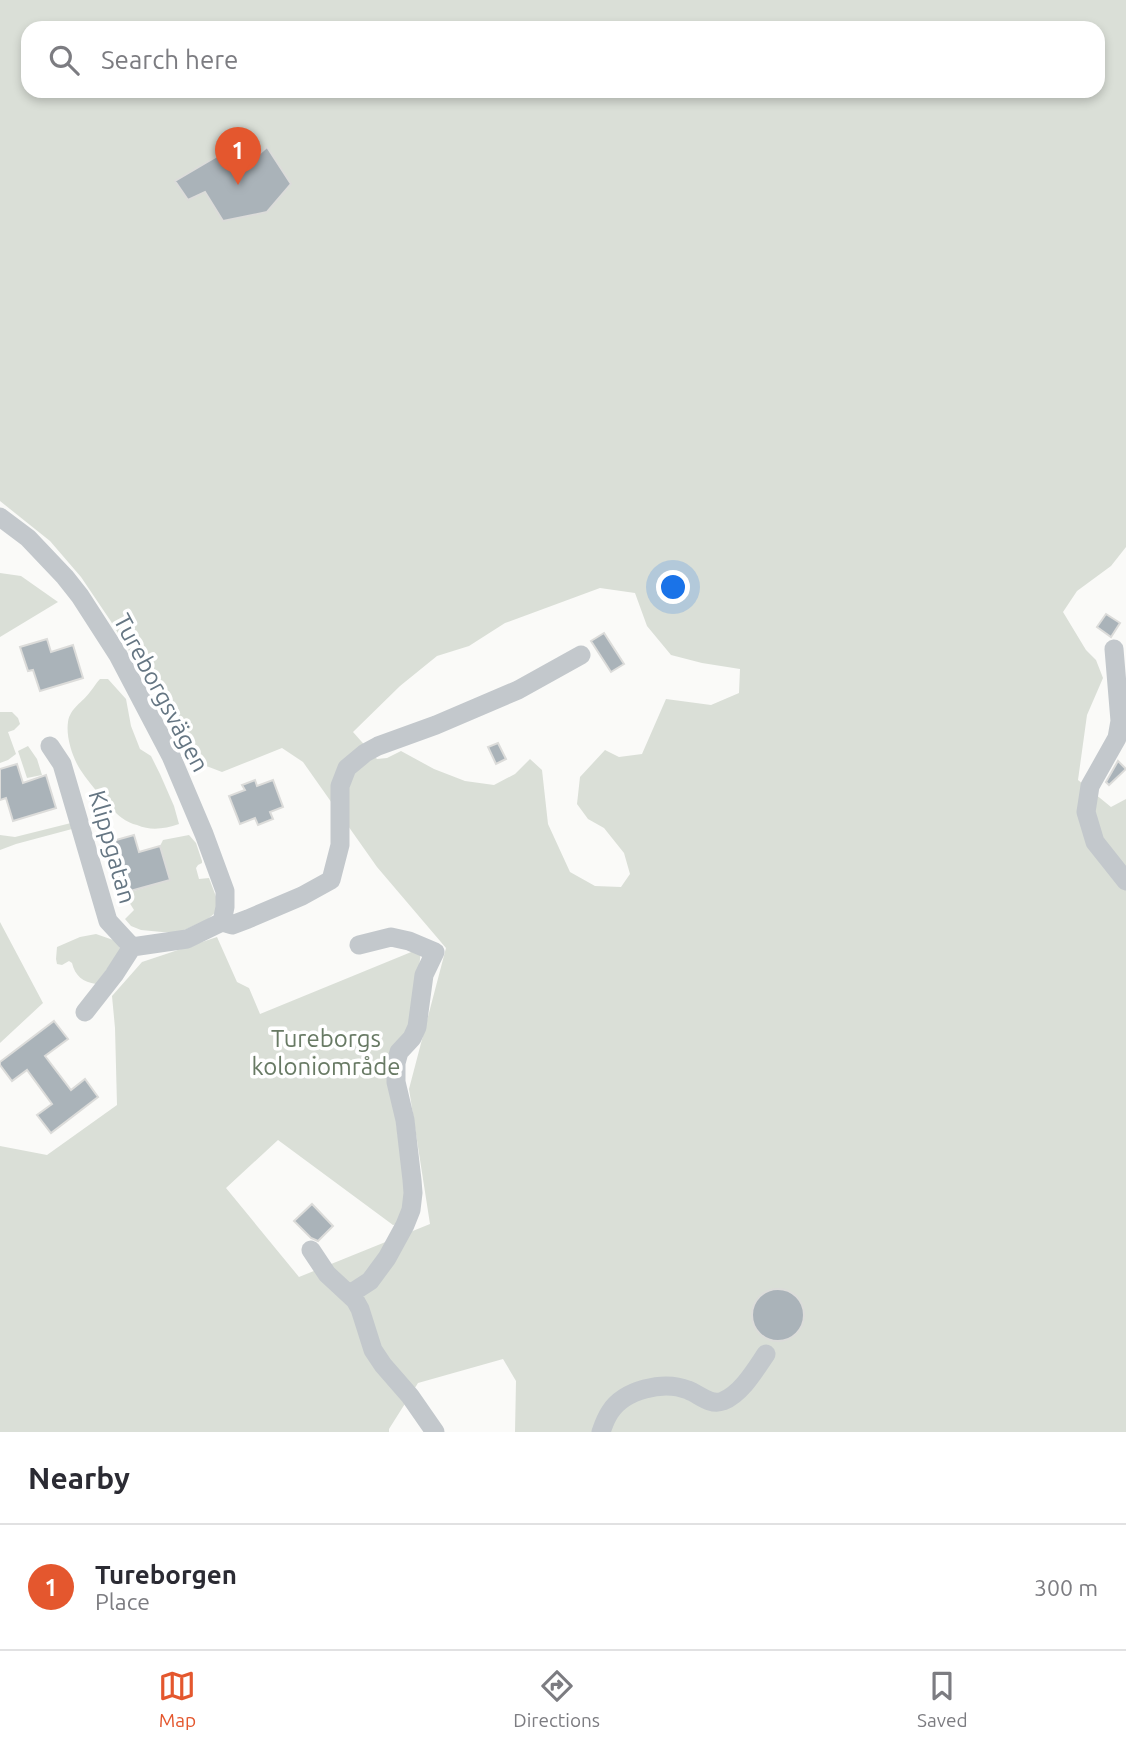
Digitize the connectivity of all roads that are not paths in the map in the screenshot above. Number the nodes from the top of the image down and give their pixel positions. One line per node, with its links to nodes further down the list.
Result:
1 (0, 517): 6 (street, Tureborgsvägen)
2 (1114, 649): 5 (street)
3 (581, 654): 6 (street)
4 (50, 746): 8 (street, Klippgatan)
5 (1126, 881)
6 (222, 922): 8 (street)
7 (359, 945): 11 (street)
8 (132, 947): 9 (street)
9 (85, 1012)
10 (311, 1250): 11 (street)
11 (350, 1294): 13 (street)
12 (766, 1354): 14 (street)
13 (435, 1432)
14 (601, 1432)

